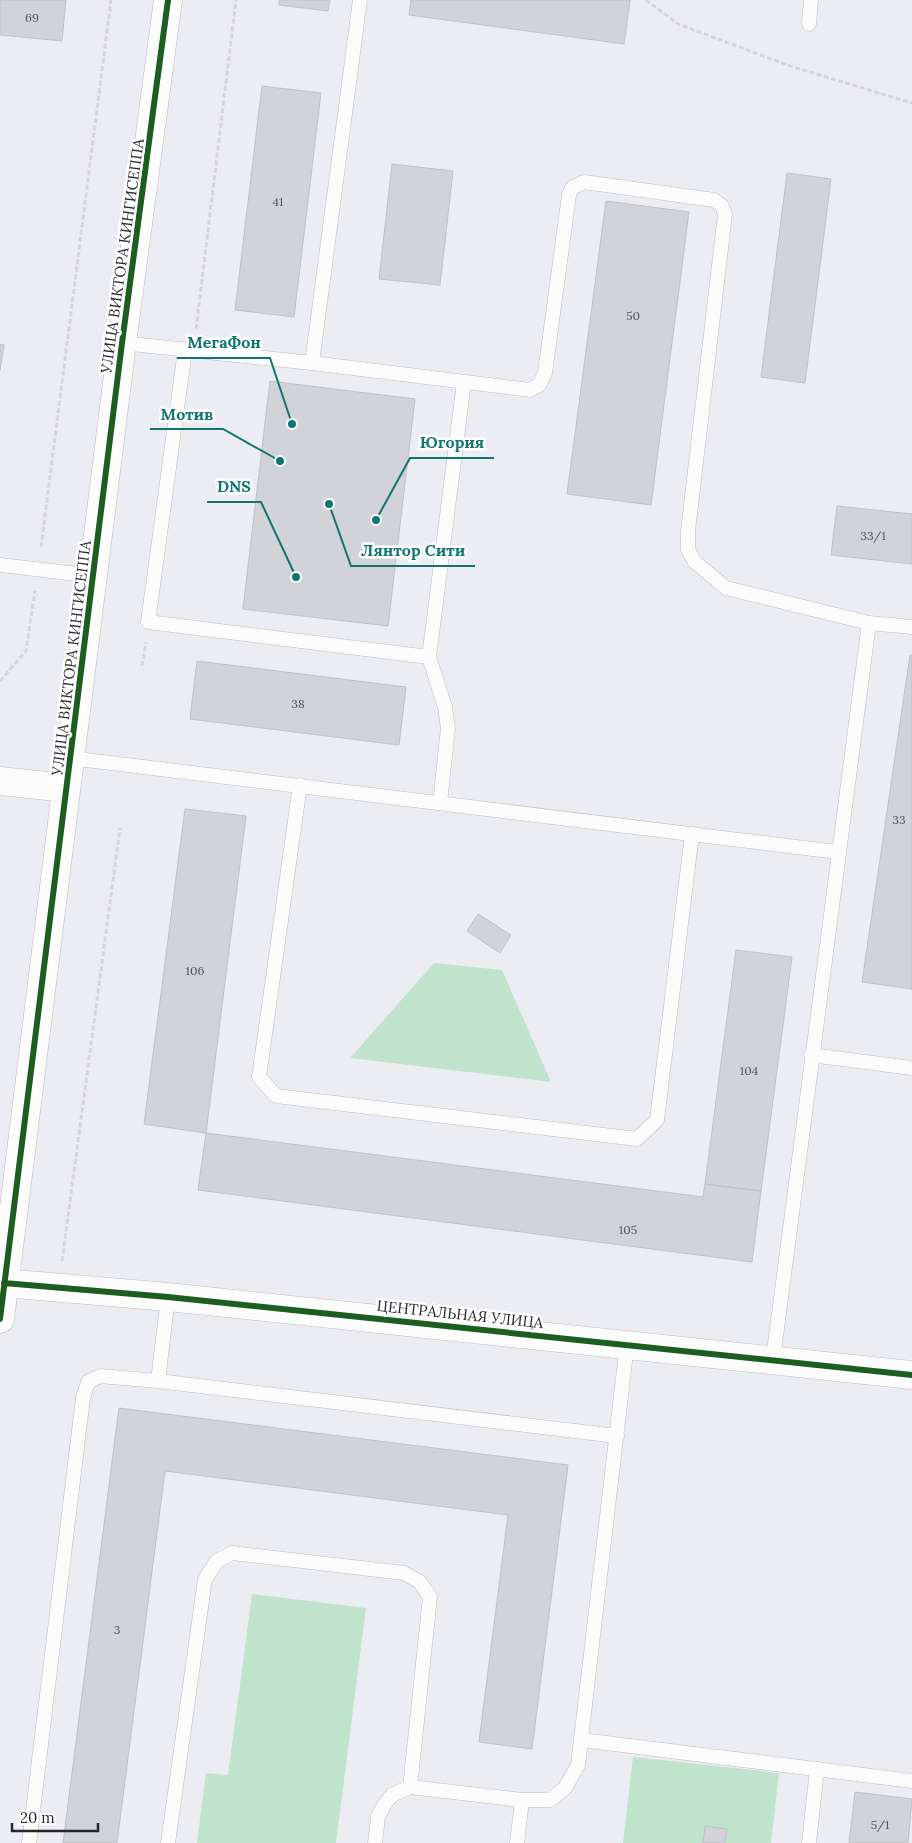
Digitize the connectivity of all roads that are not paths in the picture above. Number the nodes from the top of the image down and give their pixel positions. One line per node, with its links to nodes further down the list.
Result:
1 (168, 0): 5 (street, УЛИЦА ВИКТОРА КИНГИСЕППА)
2 (360, 0): 7 (lane)
3 (811, 0): 4 (lane)
4 (809, 24)
5 (122, 343): 6 (lane); 10 (street, УЛИЦА ВИКТОРА КИНГИСЕППА)
6 (185, 350): 7 (lane); 13 (lane)
7 (312, 363): 8 (lane)
8 (464, 382): 11 (lane); 13 (lane)
9 (0, 566): 10 (lane)
10 (94, 576): 14 (street, УЛИЦА ВИКТОРА КИНГИСЕППА)
11 (869, 623): 12 (lane); 20 (lane)
12 (912, 627)
13 (429, 657): 18 (lane)
14 (70, 758): 16 (lane); 17 (street, УЛИЦА ВИКТОРА КИНГИСЕППА)
15 (0, 781): 17 (street)
16 (300, 785): 18 (lane); 19 (lane)
17 (66, 788): 23 (street, УЛИЦА ВИКТОРА КИНГИСЕППА)
18 (440, 802): 19 (lane)
19 (692, 834): 20 (lane)
20 (837, 852): 21 (lane)
21 (811, 1055): 22 (lane); 27 (lane)
22 (912, 1068)
23 (4, 1283): 24 (street, ЦЕНТРАЛЬНАЯ УЛИЦА); 25 (street, УЛИЦА ВИКТОРА КИНГИСЕППА)
24 (168, 1297): 26 (street, ЦЕНТРАЛЬНАЯ УЛИЦА); 29 (lane)
25 (0, 1319)
26 (626, 1344): 27 (street, ЦЕНТРАЛЬНАЯ УЛИЦА); 30 (lane)
27 (772, 1359): 28 (street, ЦЕНТРАЛЬНАЯ УЛИЦА)
28 (912, 1375)
29 (158, 1381): 30 (lane); 36 (lane)
30 (617, 1436): 31 (lane)
31 (582, 1740): 32 (lane); 35 (lane)
32 (817, 1769): 33 (lane); 40 (lane)
33 (912, 1781)
34 (410, 1787): 35 (lane); 37 (lane); 38 (lane)
35 (522, 1800): 39 (lane)
36 (29, 1843)
37 (168, 1843)
38 (375, 1843)
39 (517, 1843)
40 (809, 1843)

